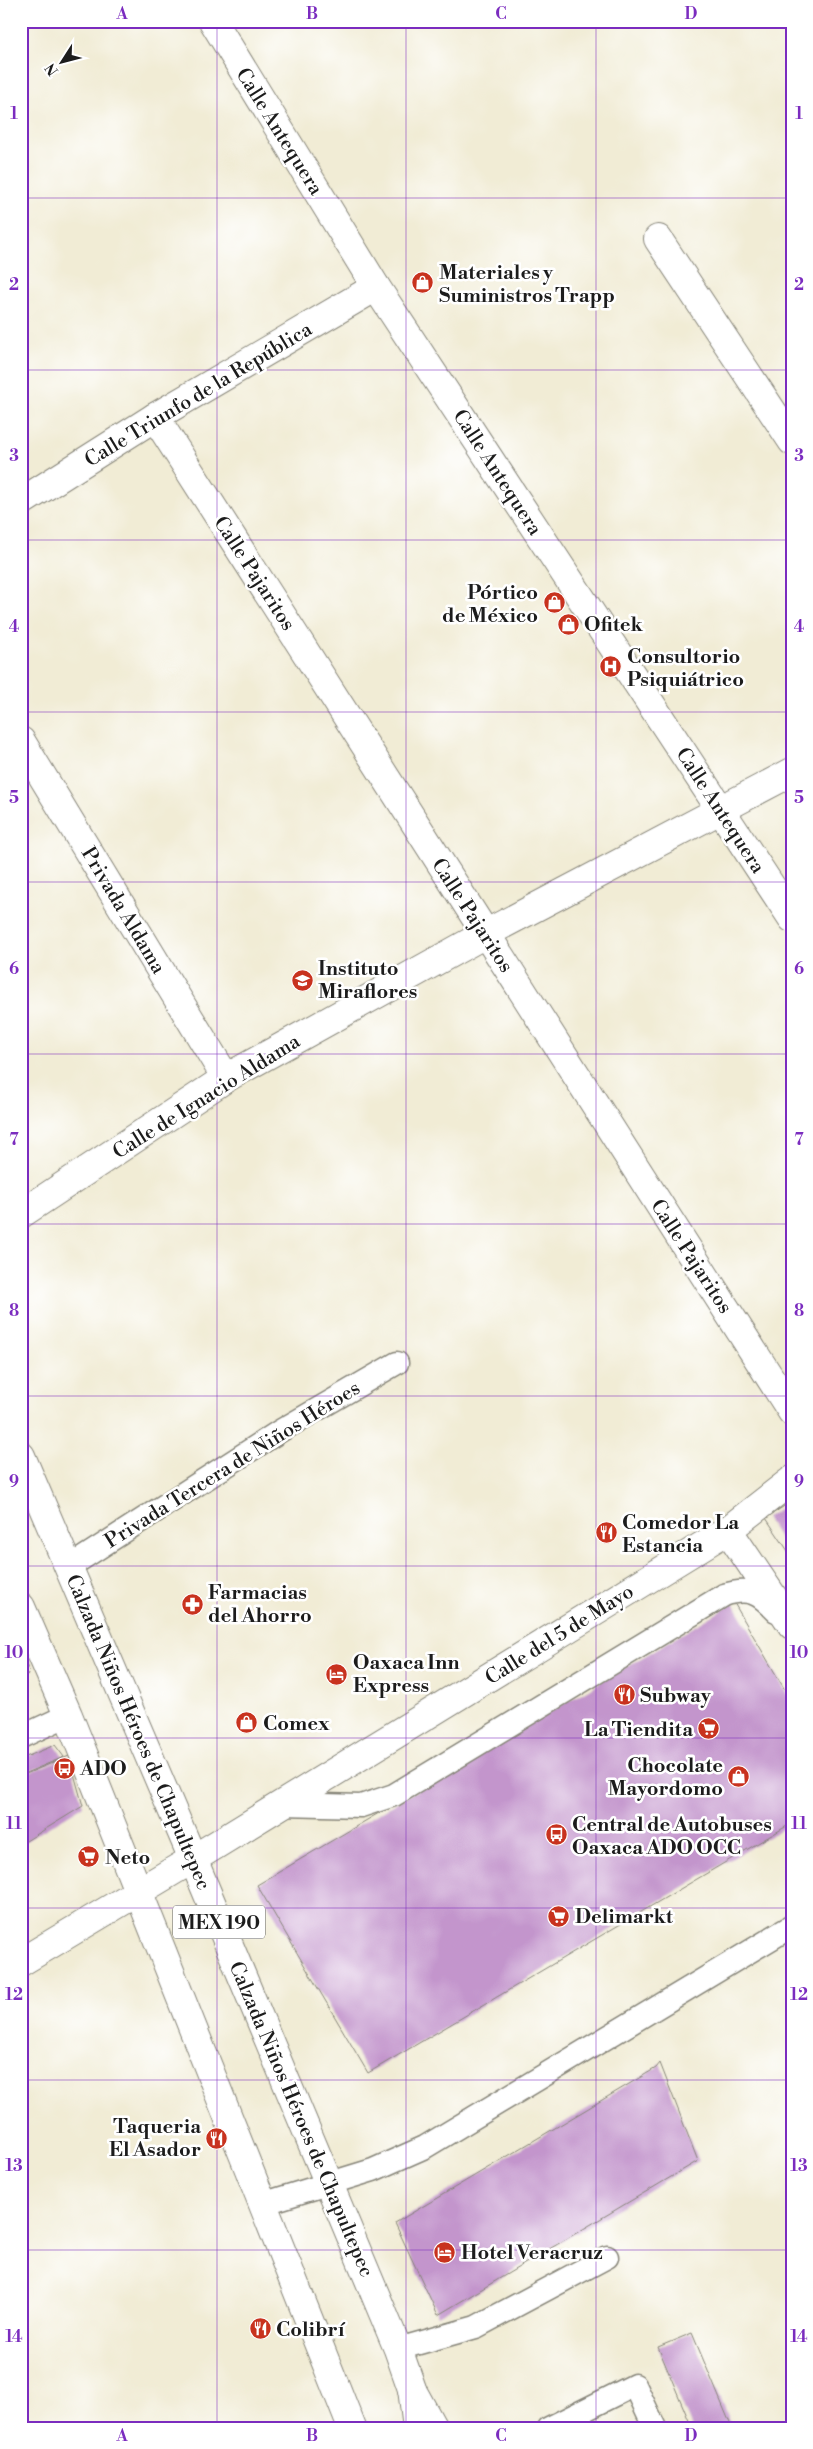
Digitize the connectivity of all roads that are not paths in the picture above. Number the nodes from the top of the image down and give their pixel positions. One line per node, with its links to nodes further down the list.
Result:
1 (213, 21): 3 (street, Calle Antequera)
2 (658, 240): 5 (street)
3 (376, 286): 4 (street, Calle Triunfo de la República); 9 (street, Calle Antequera)
4 (155, 417): 6 (street, Calle Triunfo de la República); 11 (street, Calle Pajaritos)
5 (792, 441)
6 (21, 502)
7 (21, 741): 12 (street, Privada Aldama)
8 (792, 772): 9 (street, Calle de Ignacio Aldama)
9 (721, 810): 10 (street, Calle Antequera); 11 (street, Calle de Ignacio Aldama)
10 (792, 918)
11 (485, 934): 12 (street, Calle de Ignacio Aldama); 15 (street, Calle Pajaritos)
12 (226, 1078): 13 (street, Calle de Ignacio Aldama)
13 (21, 1214)
14 (397, 1363): 19 (lane, Privada Tercera de Niños Héroes)
15 (792, 1412)
16 (21, 1456): 19 (street, Calzada Niños Héroes de Chapultepec / MEX 190)
17 (792, 1480): 18 (street, Calle del 5 de Mayo)
18 (728, 1530): 21 (street); 24 (street, Calle del 5 de Mayo)
19 (69, 1567): 25 (street, Calzada Niños Héroes de Chapultepec / MEX 190)
20 (21, 1607): 22 (street, MEX 190)
21 (792, 1626): 24 (lane)
22 (68, 1715): 23 (lane); 26 (street, MEX 190)
23 (21, 1737)
24 (283, 1804): 25 (street, Calle del 5 de Mayo)
25 (193, 1859): 26 (street, Calle del 5 de Mayo); 29 (street, Calzada Niños Héroes de Chapultepec / MEX 190)
26 (137, 1892): 28 (street, Calle del 5 de Mayo); 30 (street, MEX 190)
27 (792, 1926): 29 (lane)
28 (21, 1962)
29 (329, 2184): 30 (lane); 32 (street, Calzada Niños Héroes de Chapultepec / MEX 190)
30 (262, 2204): 34 (street, MEX 190)
31 (607, 2257): 32 (lane)
32 (398, 2349): 33 (street, Calzada Niños Héroes de Chapultepec / MEX 190)
33 (412, 2389): 35 (street, Calzada Niños Héroes de Chapultepec / MEX 190); 36 (street)
34 (351, 2427)
35 (417, 2428)
36 (433, 2428)
37 (549, 2428): 38 (lane)
38 (655, 2428)

